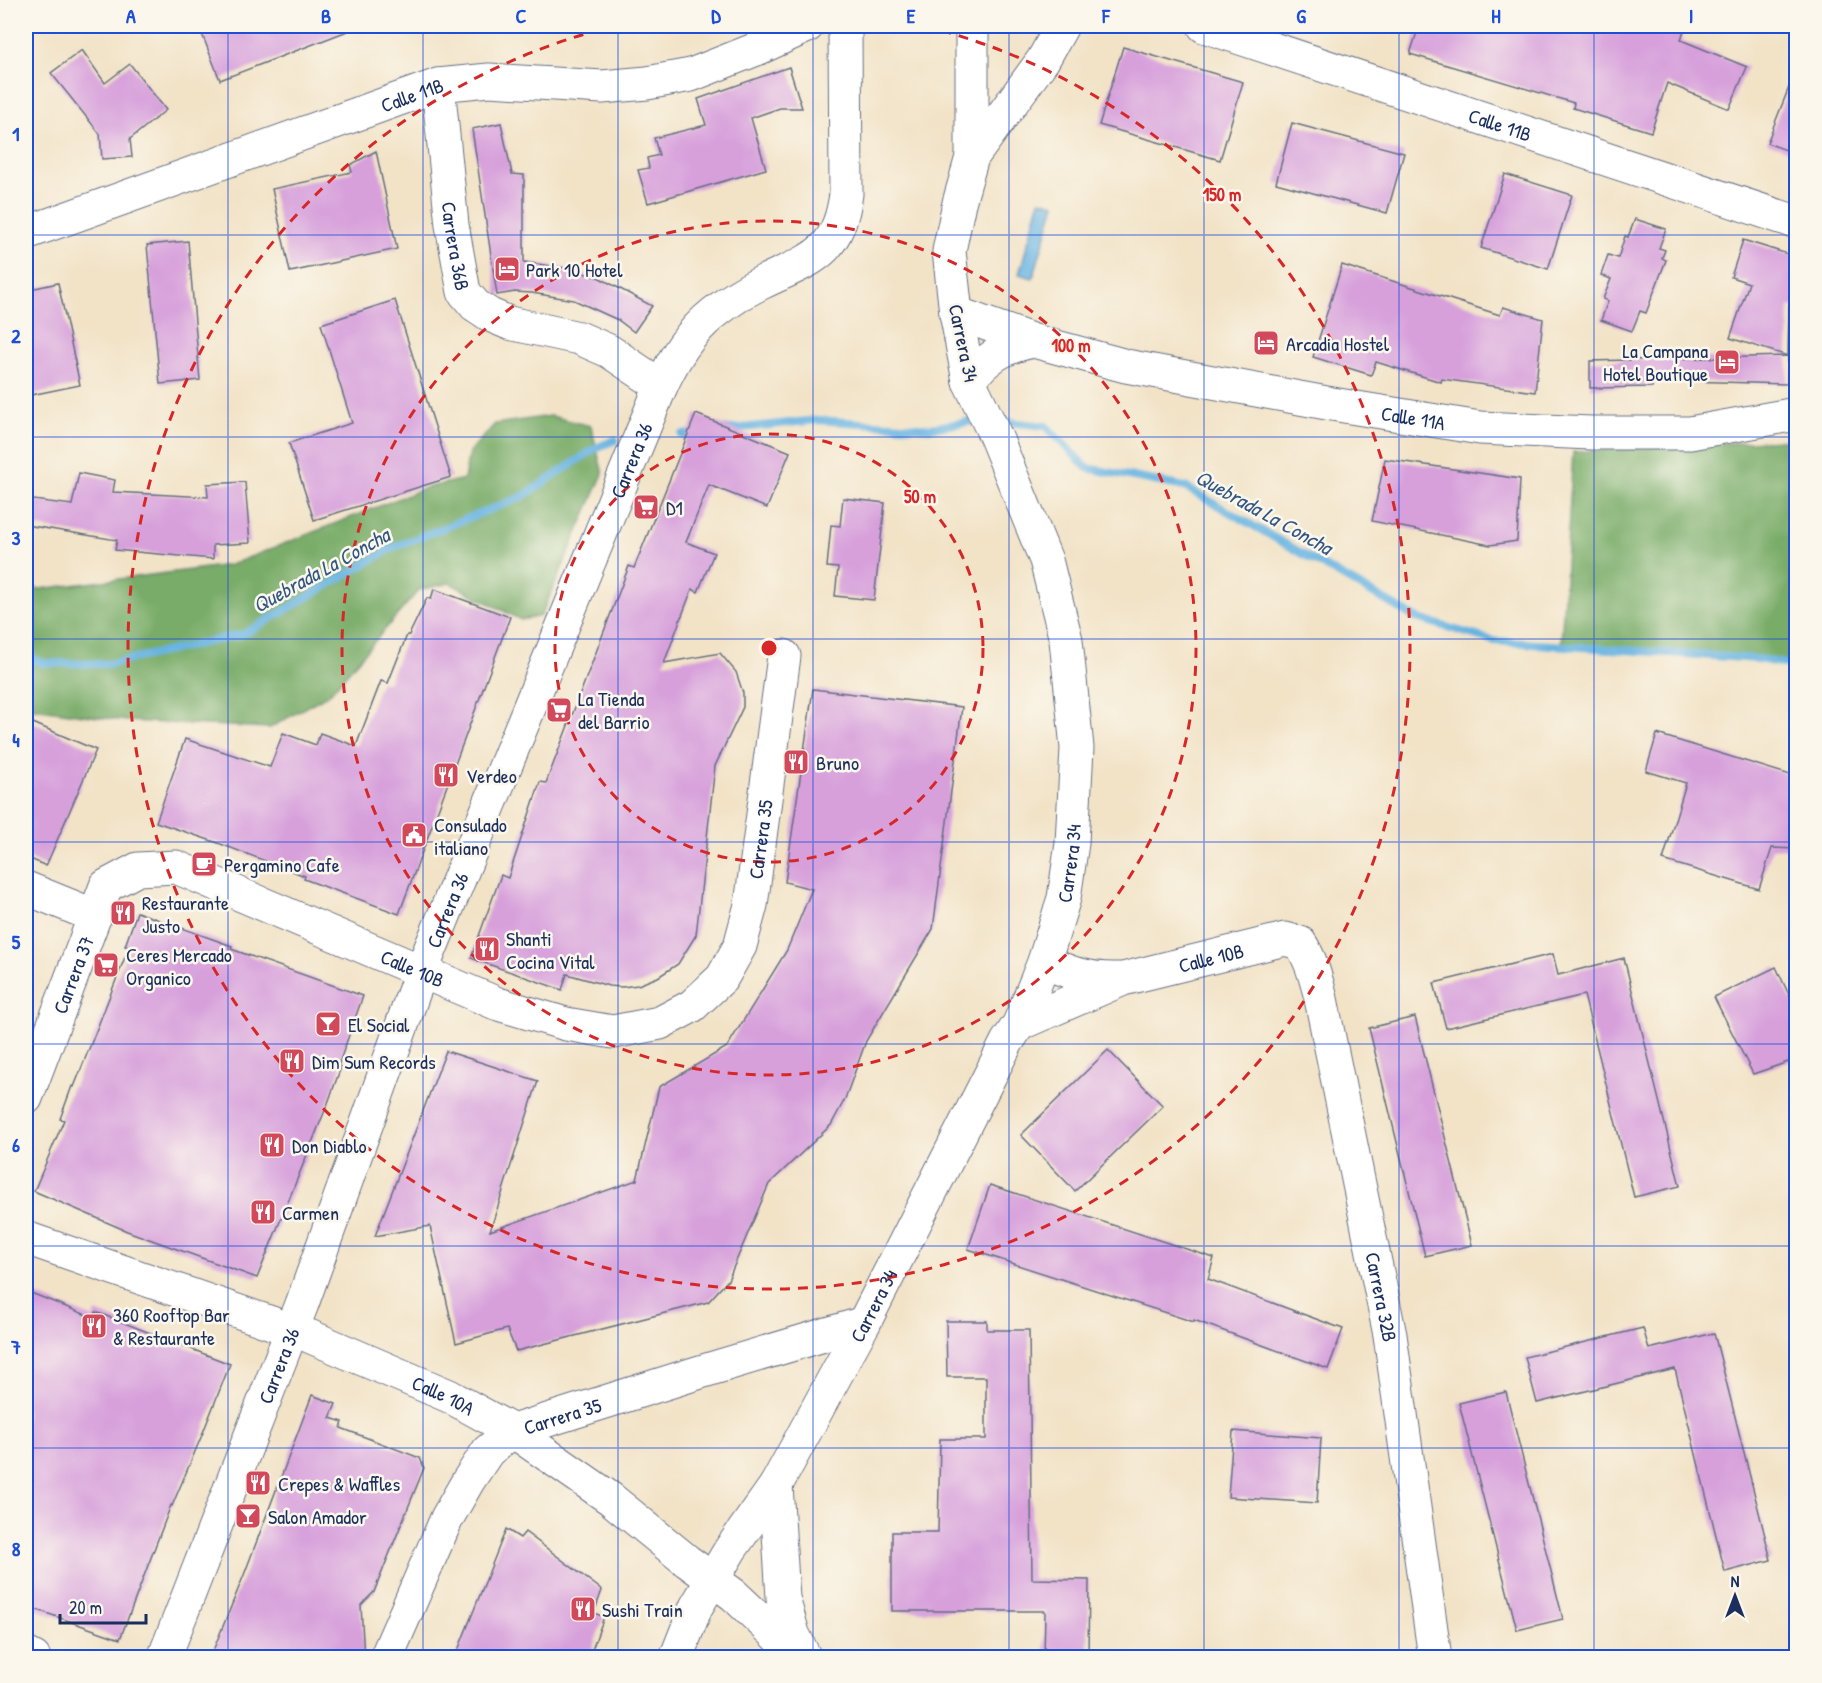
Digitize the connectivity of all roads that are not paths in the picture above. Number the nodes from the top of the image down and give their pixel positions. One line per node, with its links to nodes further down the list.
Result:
1 (807, 26): 6 (street, Calle 11B)
2 (845, 26): 12 (street, Carrera 36)
3 (972, 26): 7 (street)
4 (1062, 26): 7 (street, Carrera 34)
5 (1204, 26): 8 (street, Calle 11B)
6 (438, 85): 9 (street, Calle 11B); 12 (street, Carrera 36B)
7 (972, 157): 10 (street, Carrera 34)
8 (1797, 222)
9 (26, 233)
10 (956, 313): 11 (street, Calle 11A); 13 (street, Carrera 34)
11 (1034, 341): 13 (street); 14 (street, Calle 11A)
12 (661, 386): 21 (street, Carrera 36)
13 (974, 391): 20 (street, Carrera 34)
14 (1797, 414)
15 (784, 656): 23 (street, Carrera 35)
16 (138, 869): 18 (street, Carrera 37); 21 (street, Calle 10B)
17 (26, 888): 18 (street)
18 (95, 916): 25 (street, Carrera 37)
19 (1300, 943): 22 (street, Calle 10B); 38 (street, Carrera 32B)
20 (1044, 962): 22 (street, Calle 10B); 24 (street, Carrera 34)
21 (421, 972): 23 (street, Calle 10B); 28 (street, Carrera 36)
22 (1123, 979): 24 (street, Calle 10B)
23 (692, 1006)
24 (1019, 1023): 27 (street, Carrera 34)
25 (26, 1098)
26 (26, 1238): 28 (street, Calle 10A)
27 (864, 1323): 29 (street, Carrera 35); 30 (street, Carrera 34)
28 (290, 1330): 29 (street, Calle 10A); 34 (street, Carrera 36)
29 (513, 1431): 31 (street, Calle 10A); 35 (street, Carrera 35)
30 (776, 1485): 31 (street, Carrera 34); 37 (street)
31 (712, 1580): 36 (street, Carrera 34); 37 (street, Calle 10A)
32 (26, 1654): 33 (street)
33 (34, 1658)
34 (164, 1658)
35 (387, 1658)
36 (676, 1658)
37 (803, 1658)
38 (1435, 1658)

